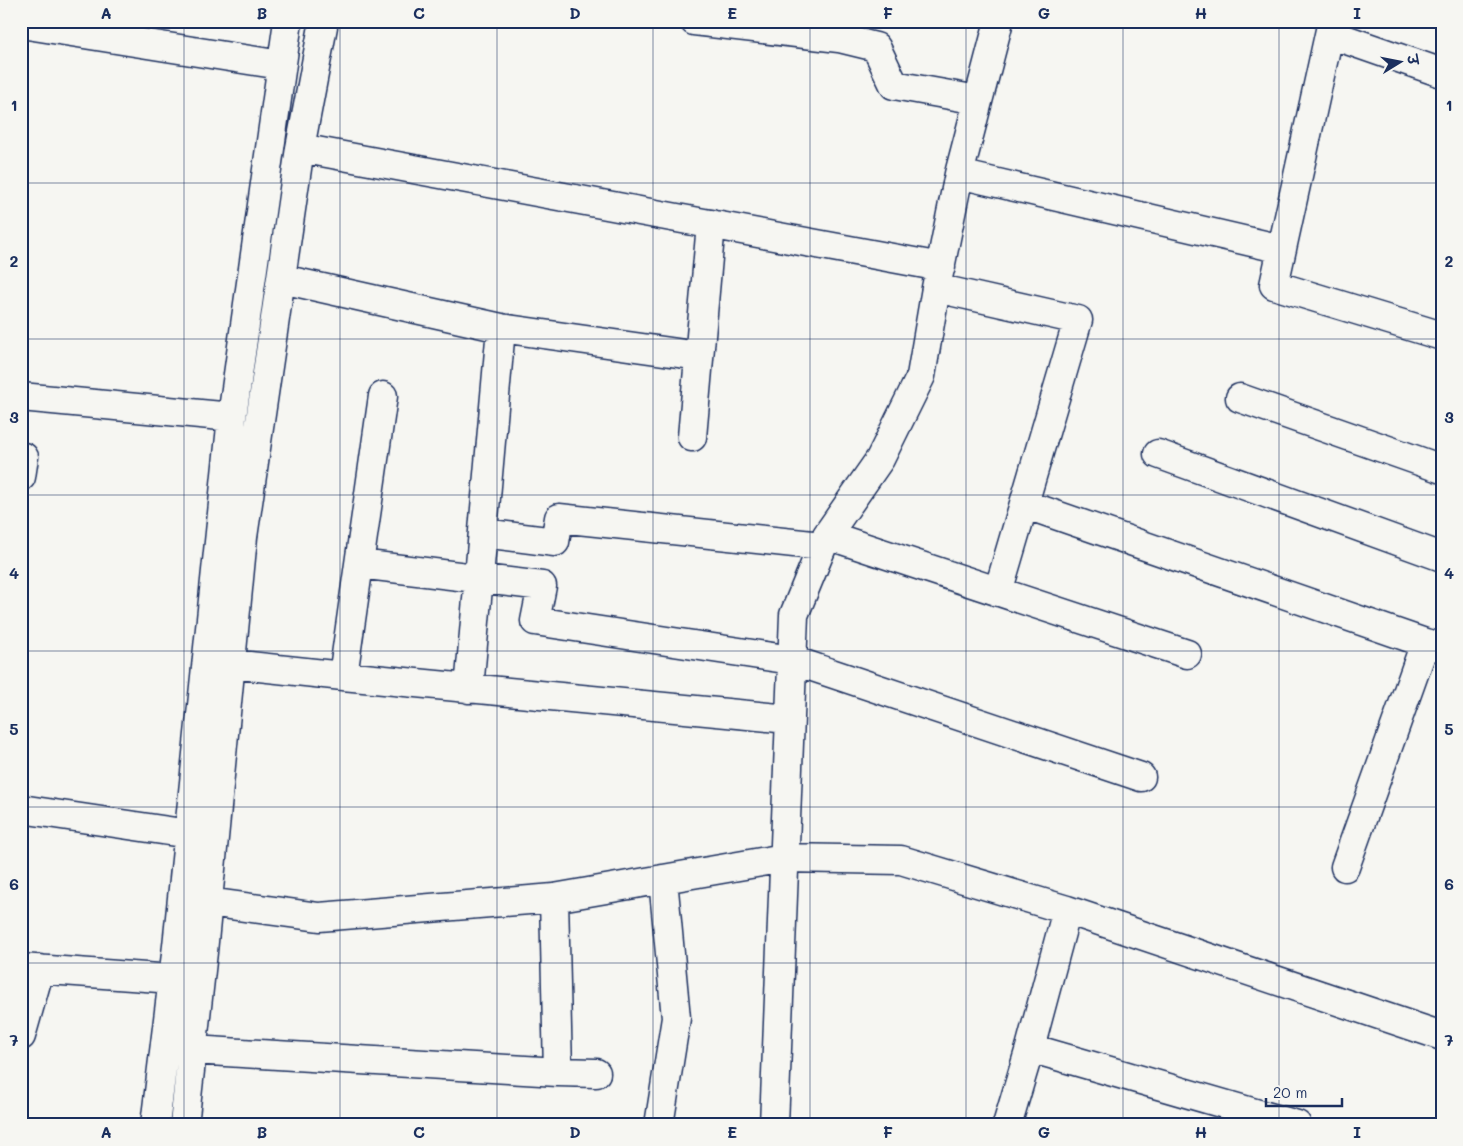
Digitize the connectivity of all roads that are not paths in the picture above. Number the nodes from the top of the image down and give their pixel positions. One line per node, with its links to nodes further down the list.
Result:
1 (288, 21): 7 (street)
2 (324, 21): 10 (street)
3 (694, 21): 9 (street)
4 (999, 21): 9 (street)
5 (21, 24): 7 (street)
6 (1331, 28): 8 (street); 13 (street)
7 (282, 65): 22 (street)
8 (1442, 73)
9 (978, 100): 11 (street)
10 (300, 148): 12 (street); 15 (street)
11 (959, 174): 13 (street); 14 (street)
12 (711, 224): 14 (street); 18 (street)
13 (1282, 249): 17 (street)
14 (938, 277): 26 (street); 28 (street)
15 (282, 279): 16 (street); 36 (street)
16 (501, 328): 18 (street); 27 (street)
17 (1442, 336)
18 (699, 356): 23 (street)
19 (383, 396): 30 (street)
20 (21, 397): 22 (street)
21 (1240, 398): 25 (street)
22 (232, 417): 42 (street)
23 (692, 437)
24 (1158, 454): 29 (street)
25 (1442, 469)
26 (1024, 504): 32 (street); 33 (street)
27 (483, 533): 28 (street); 31 (street)
28 (824, 540): 32 (street); 35 (street)
29 (1442, 557)
30 (359, 564): 31 (street); 37 (street)
31 (479, 579): 35 (street); 38 (street)
32 (998, 592): 34 (street)
33 (1433, 645): 44 (street)
34 (1187, 654)
35 (792, 660): 39 (street); 40 (street)
36 (231, 664): 37 (street); 47 (street)
37 (343, 676): 38 (street)
38 (469, 689): 39 (street)
39 (789, 719): 43 (street)
40 (1140, 777)
41 (21, 809): 42 (street)
42 (189, 834): 50 (street)
43 (784, 858): 45 (street); 48 (street); 60 (street)
44 (1345, 867)
45 (663, 879): 46 (street); 59 (street)
46 (554, 898): 47 (street); 55 (street)
47 (208, 902): 54 (street)
48 (1067, 910): 52 (street); 53 (street)
49 (30, 968): 50 (street); 51 (street)
50 (173, 979): 57 (street)
51 (21, 1036)
52 (1442, 1036)
53 (1030, 1048): 61 (street); 62 (street)
54 (193, 1050): 55 (street); 58 (street)
55 (558, 1072): 56 (street)
56 (596, 1073)
57 (155, 1125)
58 (184, 1125)
59 (659, 1125)
60 (774, 1125)
61 (1007, 1125)
62 (1297, 1125)

